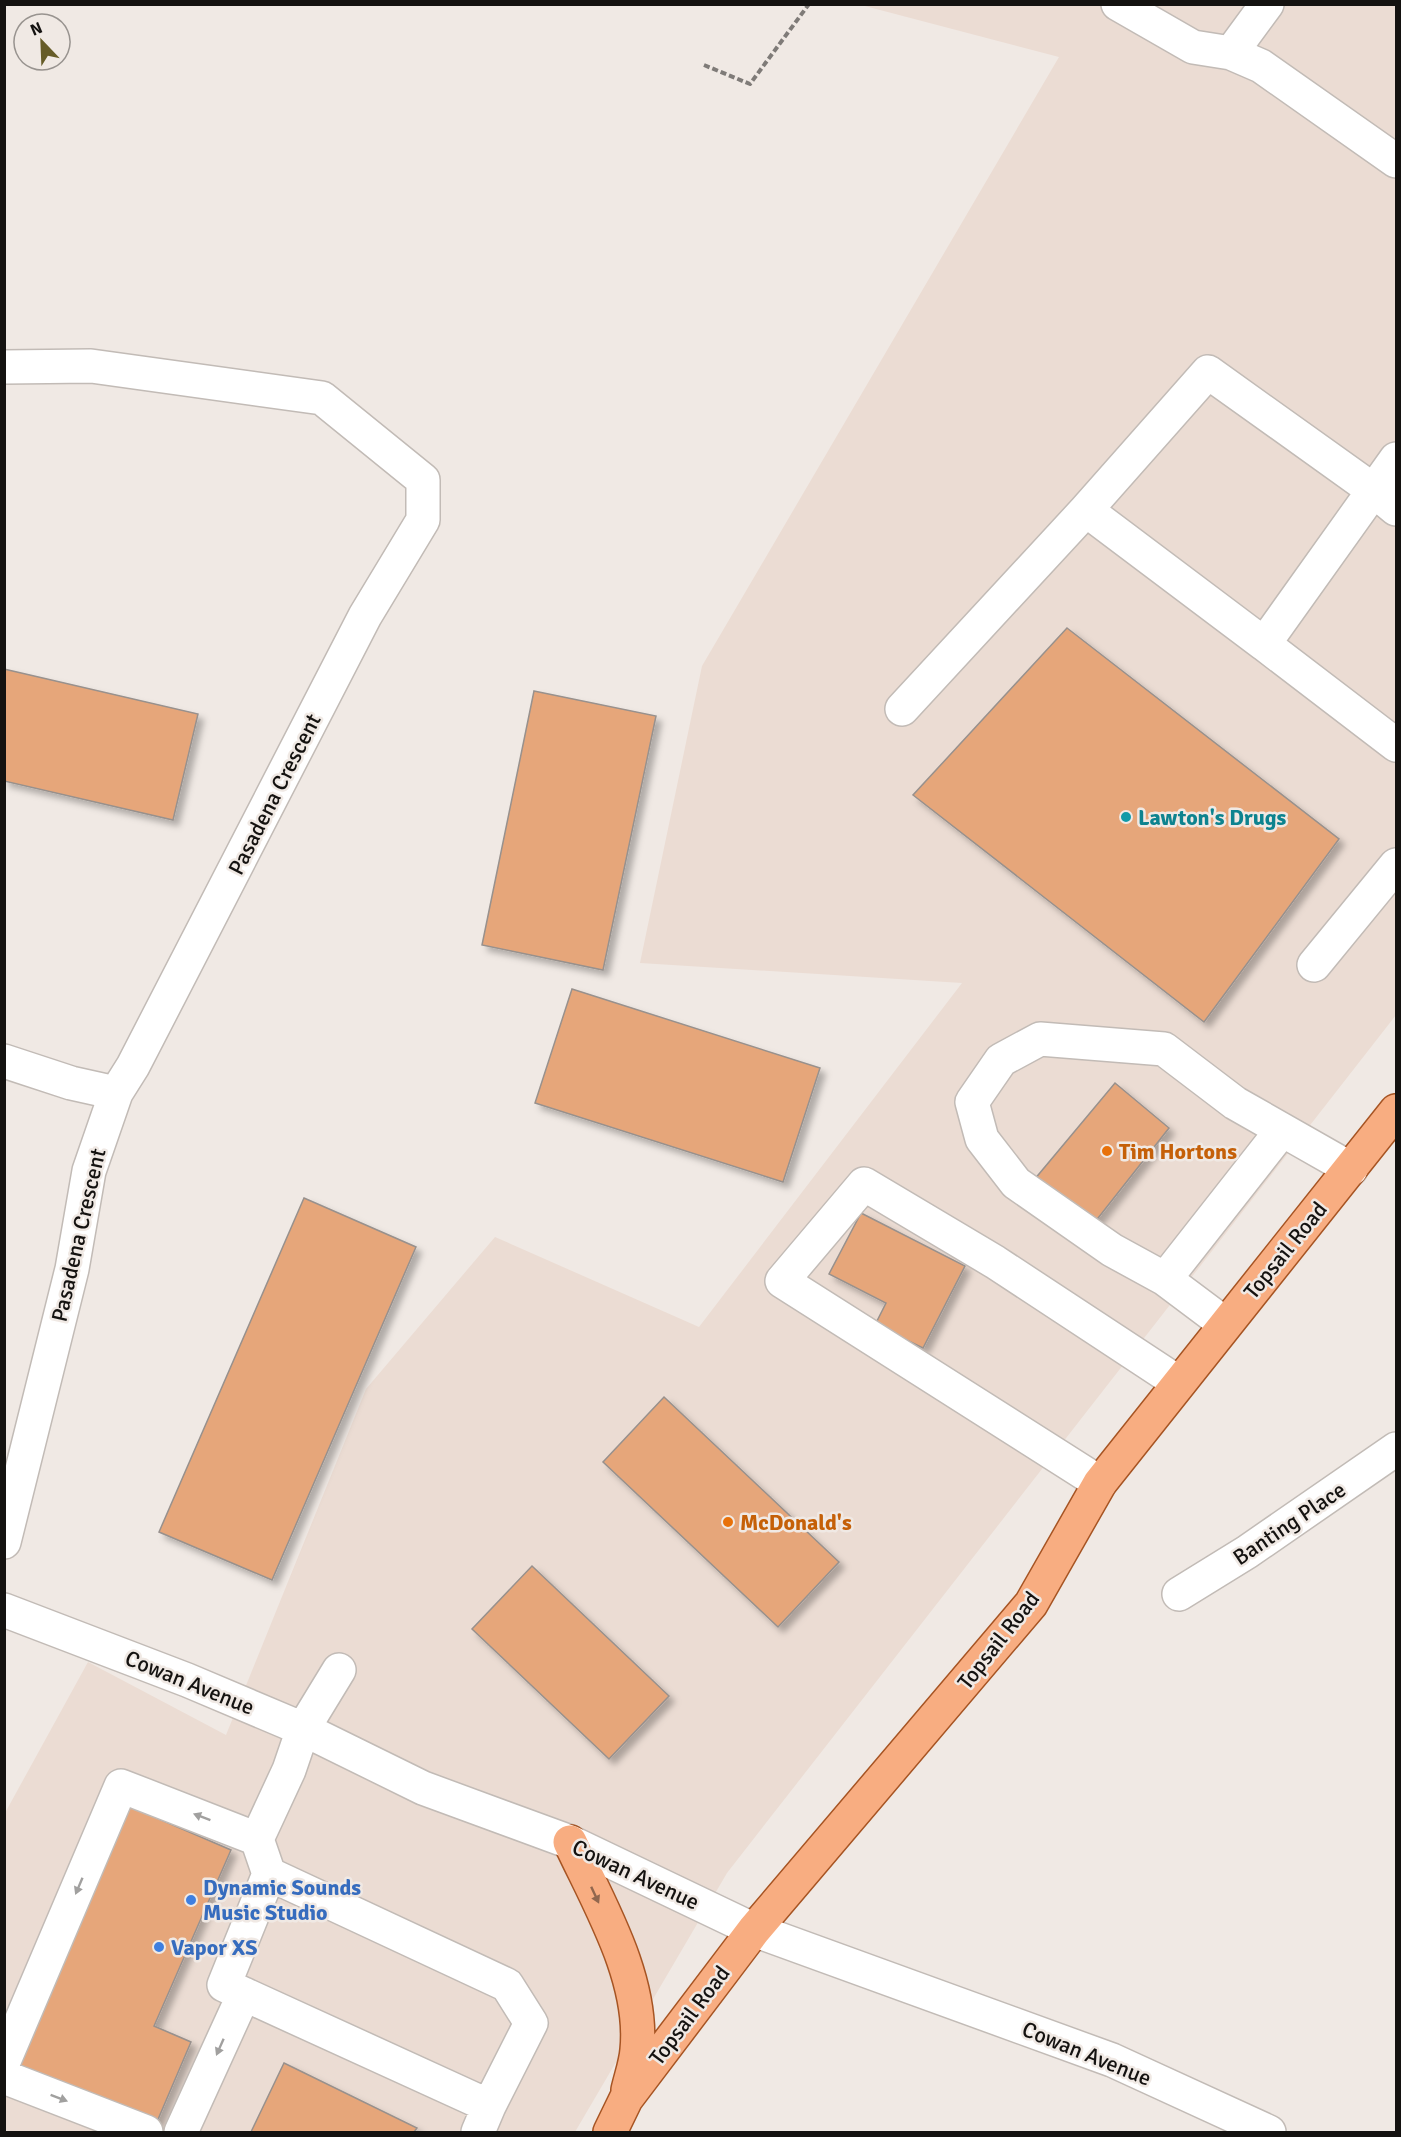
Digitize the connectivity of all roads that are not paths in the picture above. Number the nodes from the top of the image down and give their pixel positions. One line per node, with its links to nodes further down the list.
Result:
1 (1118, 4): 3 (street)
2 (1267, 4): 3 (street)
3 (1231, 53): 4 (street)
4 (1396, 161)
5 (4, 367): 15 (street, Pasadena Crescent)
6 (1396, 459): 7 (street)
7 (1385, 500): 8 (street); 9 (street)
8 (1086, 510): 9 (street); 10 (street)
9 (1264, 644): 11 (street)
10 (902, 709)
11 (1396, 745)
12 (1396, 865): 13 (street)
13 (1314, 965)
14 (4, 1061): 15 (street)
15 (116, 1093): 24 (street, Pasadena Crescent)
16 (1396, 1111): 18 (main road, Topsail Road)
17 (1282, 1130): 18 (street); 19 (street); 19 (street)
18 (1351, 1169): 20 (main road, Topsail Road)
19 (1165, 1279): 20 (street)
20 (1225, 1324): 21 (main road, Topsail Road)
21 (1179, 1383): 23 (main road, Topsail Road); 23 (street)
22 (1396, 1449): 25 (street, Banting Place)
23 (1100, 1483): 32 (main road, Topsail Road)
24 (4, 1542)
25 (1179, 1594)
26 (4, 1610): 28 (street, Cowan Avenue)
27 (339, 1670): 28 (street)
28 (303, 1728): 29 (street); 30 (street, Cowan Avenue)
29 (257, 1839): 31 (street); 34 (street, one-way to 34)
30 (570, 1842): 32 (street, Cowan Avenue); 36 (main road, one-way to 36)
31 (269, 1874): 33 (street); 37 (street)
32 (754, 1930): 36 (main road, Topsail Road); 41 (street, Cowan Avenue)
33 (244, 1994): 37 (street); 39 (street, one-way to 39)
34 (4, 2061)
35 (4, 2077): 38 (street, one-way to 38)
36 (626, 2100): 40 (main road, Topsail Road)
37 (484, 2119)
38 (146, 2133)
39 (181, 2133)
40 (610, 2133)
41 (1269, 2133)

